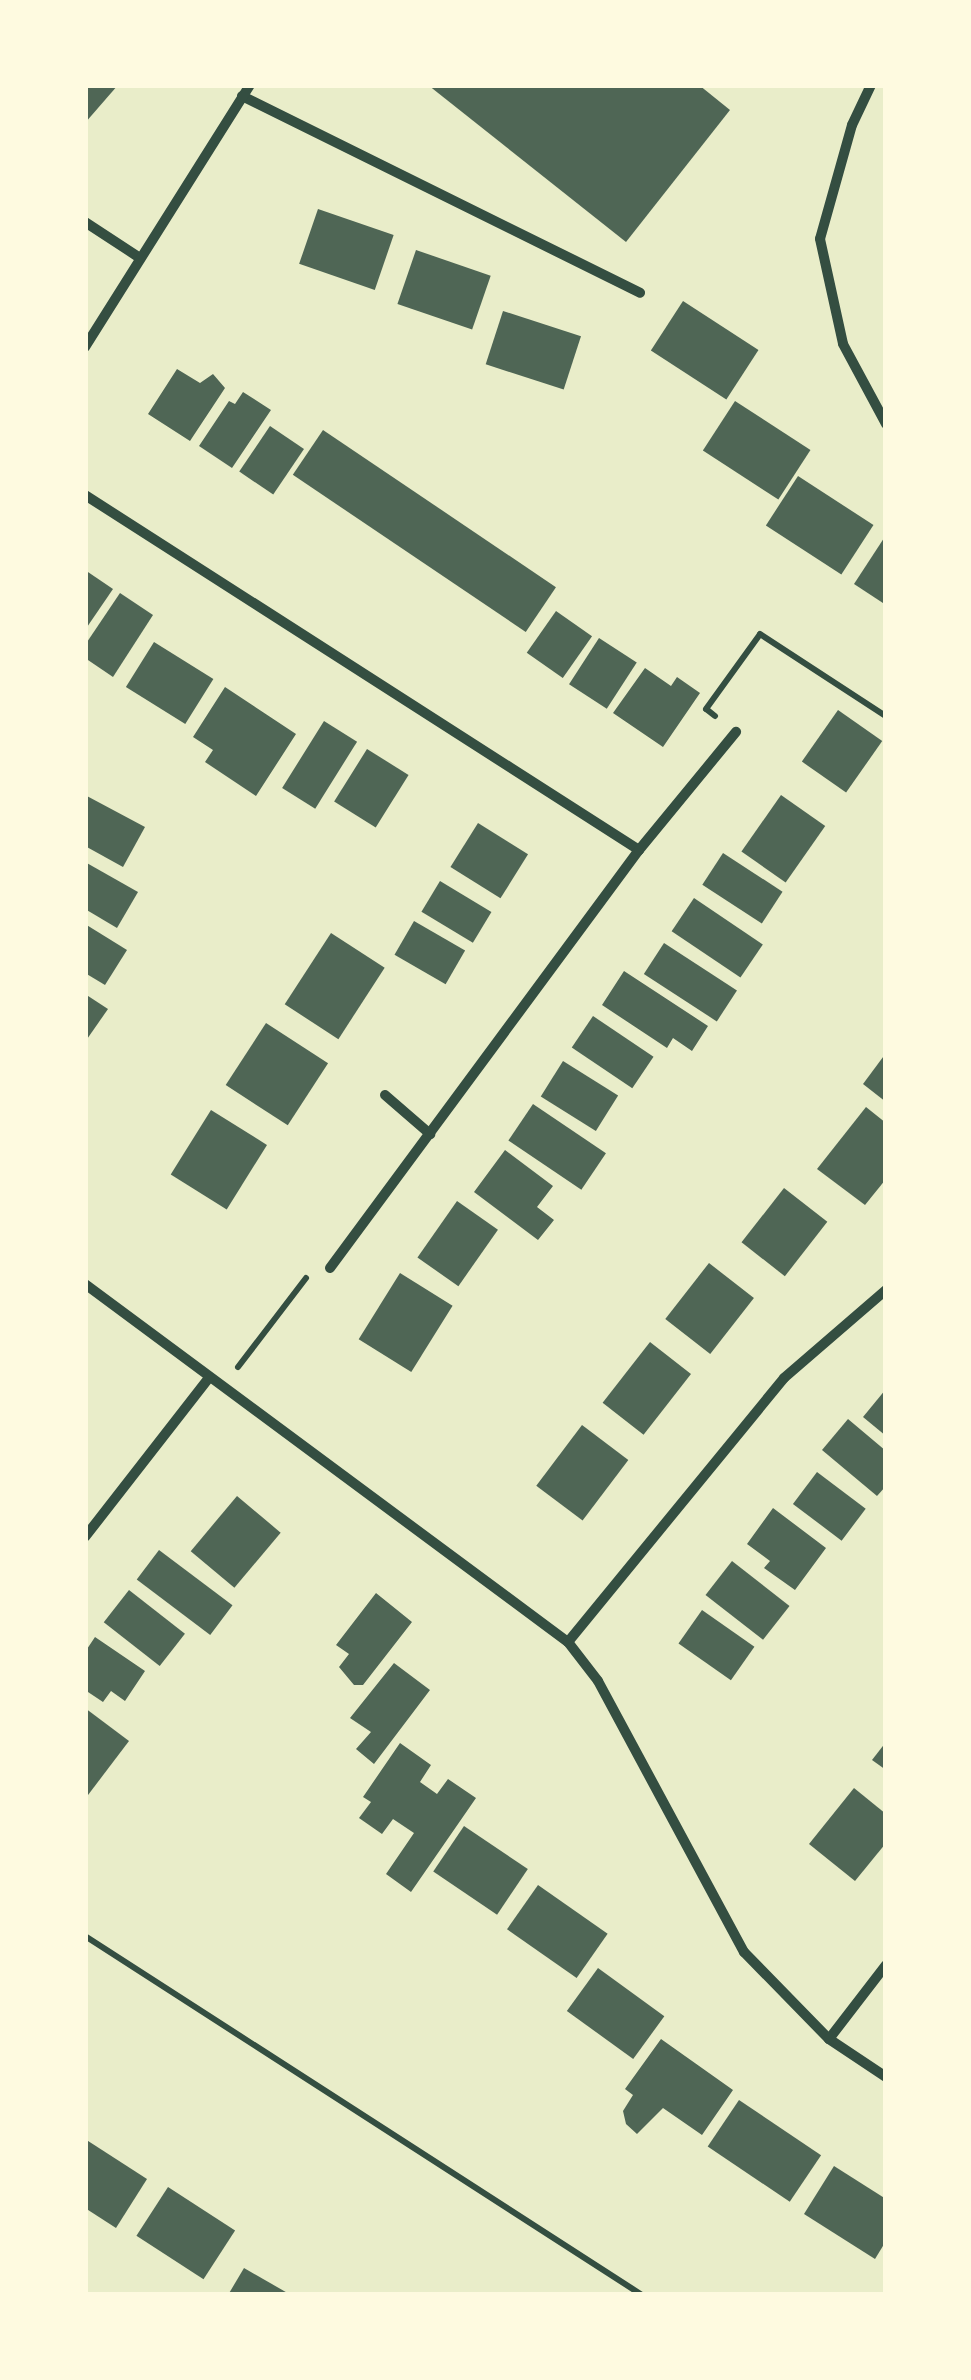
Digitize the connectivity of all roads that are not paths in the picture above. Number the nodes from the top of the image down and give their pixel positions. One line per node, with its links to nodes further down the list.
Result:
1 (250, 85): 3 (street)
2 (870, 85): 8 (street)
3 (242, 96): 5 (street); 6 (street)
4 (85, 222): 5 (street)
5 (137, 256): 7 (street)
6 (640, 293)
7 (85, 347)
8 (886, 424)
9 (85, 495): 11 (street)
10 (736, 732): 11 (street)
11 (639, 850): 13 (street)
12 (384, 1096): 13 (street)
13 (430, 1134): 14 (street)
14 (330, 1268)
15 (85, 1284): 17 (street)
16 (886, 1290): 19 (street)
17 (209, 1378): 18 (street); 19 (street)
18 (85, 1538)
19 (568, 1642): 21 (street)
20 (886, 1965): 21 (street)
21 (829, 2039): 22 (street)
22 (886, 2077)

